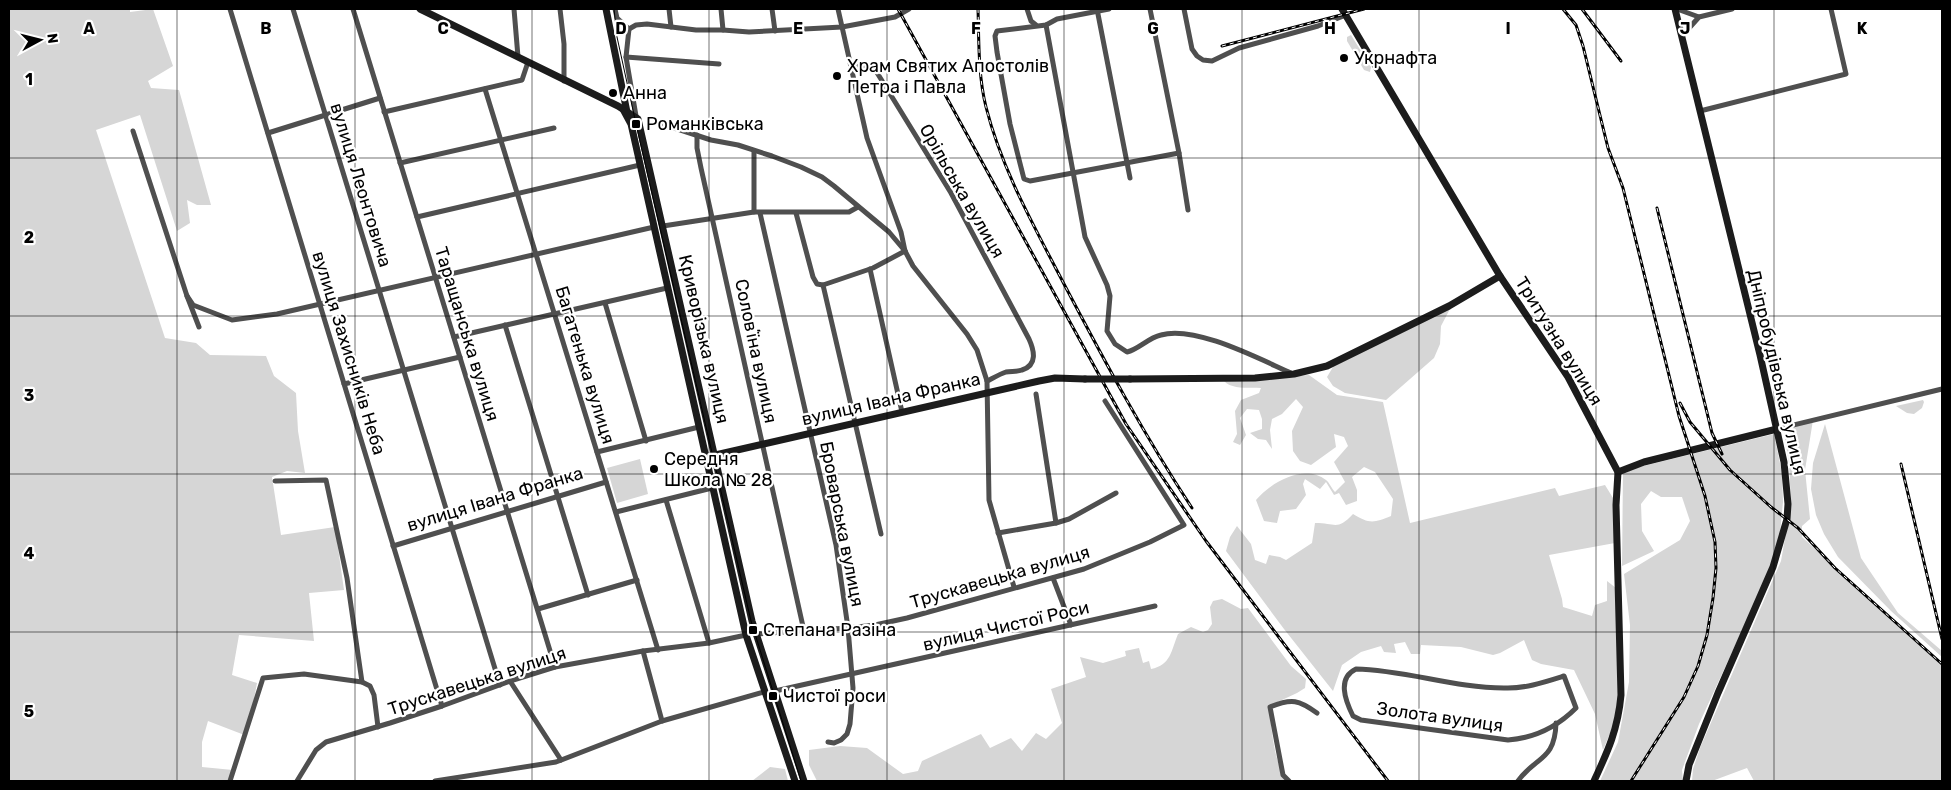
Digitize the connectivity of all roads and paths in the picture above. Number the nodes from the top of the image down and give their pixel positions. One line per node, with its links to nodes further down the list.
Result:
1 (230, 9): 48 (street, вулиця Захисників Неба)
2 (293, 9): 43 (street, вулиця Леонтовича)
3 (353, 9): 40 (street, Таращанська вулиця)
4 (420, 9): 22 (main road)
5 (514, 9): 33 (street)
6 (560, 9): 38 (street)
7 (606, 9): 44 (main road, Криворізька вулиця)
8 (616, 9): 29 (street)
9 (669, 9): 27 (street)
10 (721, 9): 30 (street)
11 (772, 9): 31 (street)
12 (838, 9): 28 (street)
13 (910, 9): 28 (street)
14 (1028, 9): 25 (street)
15 (1110, 9): 21 (street)
16 (1150, 9): 52 (street)
17 (1184, 9): 23 (street)
18 (1674, 9): 24 (street); 32 (main road, Дніпробудівська вулиця)
19 (1732, 9): 24 (street)
20 (1831, 9): 41 (street)
21 (1097, 10): 26 (street); 54 (street)
22 (434, 12): 33 (main road)
23 (1344, 12): 70 (main road, Тритузна вулиця)
24 (1699, 17): 32 (street)
25 (1036, 25): 26 (street); 56 (street)
26 (1046, 25): 56 (street)
27 (671, 27): 29 (street); 30 (street)
28 (842, 27): 31 (street); 37 (street)
29 (629, 30): 34 (street)
30 (722, 30): 31 (street)
31 (775, 31)
32 (1682, 36): 41 (main road, Дніпробудівська вулиця)
33 (518, 57): 35 (main road)
34 (626, 57): 36 (street); 44 (street)
35 (528, 62): 38 (main road); 39 (street)
36 (719, 64)
37 (851, 67): 67 (street); 85 (street, Орільська вулиця)
38 (564, 81): 44 (main road, Криворізька вулиця)
39 (485, 88): 42 (street); 50 (street, Багатенька вулиця)
40 (380, 98): 42 (street, Таращанська вулиця); 43 (street)
41 (1700, 111): 94 (main road, Дніпробудівська вулиця)
42 (384, 112): 53 (street, Таращанська вулиця)
43 (325, 115): 48 (street); 74 (street, вулиця Леонтовича)
44 (631, 115): 55 (main road, Криворізька вулиця); 65 (main road, Криворізька вулиця)
45 (656, 122): 49 (street)
46 (554, 128): 50 (street)
47 (133, 131): 75 (street)
48 (268, 133): 76 (street, вулиця Захисників Неба)
49 (697, 135): 51 (street); 64 (street, Соловʼїна вулиця)
50 (501, 140): 53 (street); 58 (street, Багатенька вулиця)
51 (754, 151): 59 (street); 61 (street, Броварська вулиця)
52 (1179, 153): 54 (street); 60 (street)
53 (400, 163): 63 (street, Таращанська вулиця)
54 (1128, 163): 56 (street); 57 (street)
55 (640, 165): 58 (street); 66 (main road, Криворізька вулиця)
56 (1074, 173): 84 (street)
57 (1130, 178)
58 (518, 194): 63 (street); 68 (street, Багатенька вулиця)
59 (858, 207): 62 (street); 67 (street)
60 (1188, 210)
61 (757, 213): 62 (street); 64 (street); 95 (street, Броварська вулиця)
62 (796, 213): 72 (street)
63 (417, 217): 71 (street, Таращанська вулиця)
64 (712, 219): 65 (street); 97 (street, Соловʼїна вулиця)
65 (663, 226): 99 (main road, Криворізька вулиця)
66 (654, 227): 68 (street); 73 (main road, Криворізька вулиця)
67 (905, 251): 69 (street); 85 (street)
68 (536, 254): 71 (street); 78 (street, Багатенька вулиця)
69 (870, 270): 72 (street); 91 (street)
70 (1500, 276): 84 (main road, вулиця Івана Франка); 101 (main road, Тритузна вулиця)
71 (436, 277): 74 (street); 81 (street, Таращанська вулиця)
72 (822, 285): 92 (street)
73 (667, 288): 77 (street); 93 (main road, Криворізька вулиця)
74 (379, 290): 76 (street); 83 (street, вулиця Леонтовича)
75 (187, 296): 76 (street); 80 (street)
76 (320, 303): 86 (street, вулиця Захисників Неба)
77 (605, 303): 78 (street); 96 (street)
78 (554, 314): 79 (street); 98 (street, Багатенька вулиця)
79 (505, 325): 81 (street); 106 (street)
80 (199, 327)
81 (454, 336): 82 (street, Таращанська вулиця)
82 (460, 357): 83 (street); 108 (street, Таращанська вулиця)
83 (404, 370): 86 (street); 111 (street, вулиця Леонтовича)
84 (1294, 374): 88 (main road, вулиця Івана Франка, bridge)
85 (987, 381): 88 (street)
86 (344, 384): 114 (street, вулиця Захисників Неба)
87 (1942, 389): 94 (street)
88 (988, 393): 91 (main road, вулиця Івана Франка); 112 (street)
89 (1036, 394): 110 (street)
90 (1105, 401): 115 (street, Трускавецька вулиця)
91 (902, 412): 92 (main road, вулиця Івана Франка)
92 (855, 422): 95 (main road, вулиця Івана Франка); 113 (street)
93 (699, 427): 96 (street); 100 (main road, Криворізька вулиця)
94 (1777, 429): 101 (main road); 153 (main road, Дніпробудівська вулиця)
95 (810, 432): 97 (main road, вулиця Івана Франка); 122 (street, Броварська вулиця)
96 (646, 440): 98 (street)
97 (762, 444): 99 (main road, вулиця Івана Франка); 123 (street, Соловʼїна вулиця)
98 (597, 452): 103 (street, Багатенька вулиця)
99 (715, 455): 100 (main road, вулиця Івана Франка); 124 (main road, Криворізька вулиця)
100 (706, 458): 104 (main road, Криворізька вулиця)
101 (1618, 472): 152 (main road)
102 (275, 481): 132 (street)
103 (606, 482): 106 (street, вулиця Івана Франка); 109 (street, Багатенька вулиця)
104 (712, 488): 107 (street); 125 (main road, Криворізька вулиця)
105 (1116, 493): 110 (street)
106 (558, 496): 108 (street, вулиця Івана Франка); 118 (street)
107 (666, 500): 109 (street); 126 (street)
108 (508, 511): 111 (street, вулиця Івана Франка); 120 (street, Таращанська вулиця)
109 (616, 512): 116 (street, Багатенька вулиця)
110 (1056, 523): 112 (street)
111 (452, 528): 114 (street, вулиця Івана Франка); 133 (street, вулиця Леонтовича)
112 (998, 533): 117 (street)
113 (881, 534)
114 (393, 546): 136 (street, вулиця Захисників Неба)
115 (1053, 578): 117 (street, Трускавецька вулиця); 121 (street)
116 (637, 580): 118 (street); 127 (street, Багатенька вулиця)
117 (1014, 587): 122 (street, Трускавецька вулиця)
118 (588, 595): 120 (street)
119 (1155, 606): 121 (street, вулиця Чистої Роси)
120 (538, 609): 129 (street, Таращанська вулиця)
121 (1071, 625): 130 (street, вулиця Чистої Роси)
122 (848, 628): 123 (street, Трускавецька вулиця); 130 (street, Броварська вулиця)
123 (804, 631): 124 (street, Трускавецька вулиця)
124 (756, 634): 134 (main road, Криворізька вулиця)
125 (746, 635): 126 (street, Трускавецька вулиця); 135 (main road, Криворізька вулиця)
126 (709, 643): 127 (street, Трускавецька вулиця)
127 (658, 650): 128 (street, Трускавецька вулиця)
128 (643, 651): 129 (street, Трускавецька вулиця); 138 (street)
129 (555, 667): 131 (street, Трускавецька вулиця)
130 (853, 674): 134 (street, вулиця Чистої Роси); 142 (street, Броварська вулиця)
131 (510, 681): 133 (street, Трускавецька вулиця); 144 (street)
132 (362, 682): 140 (street); 145 (street)
133 (500, 685): 136 (street, Трускавецька вулиця)
134 (775, 691): 149 (main road, Криворізька вулиця)
135 (764, 692): 138 (street); 148 (main road, Криворізька вулиця)
136 (442, 706): 140 (street, Трускавецька вулиця)
137 (1318, 713): 150 (street)
138 (662, 721): 144 (street)
139 (1556, 723): 141 (street, Золота вулиця); 141 (street, Золота вулиця); 143 (street)
140 (378, 727): 146 (street, Трускавецька вулиця)
141 (1545, 732): 143 (street)
142 (828, 742)
143 (1552, 749): 151 (street)
144 (562, 760): 147 (street)
145 (230, 781)
146 (297, 781)
147 (435, 781)
148 (794, 781)
149 (804, 781)
150 (1289, 781)
151 (1518, 781)
152 (1594, 781)
153 (1686, 781)

